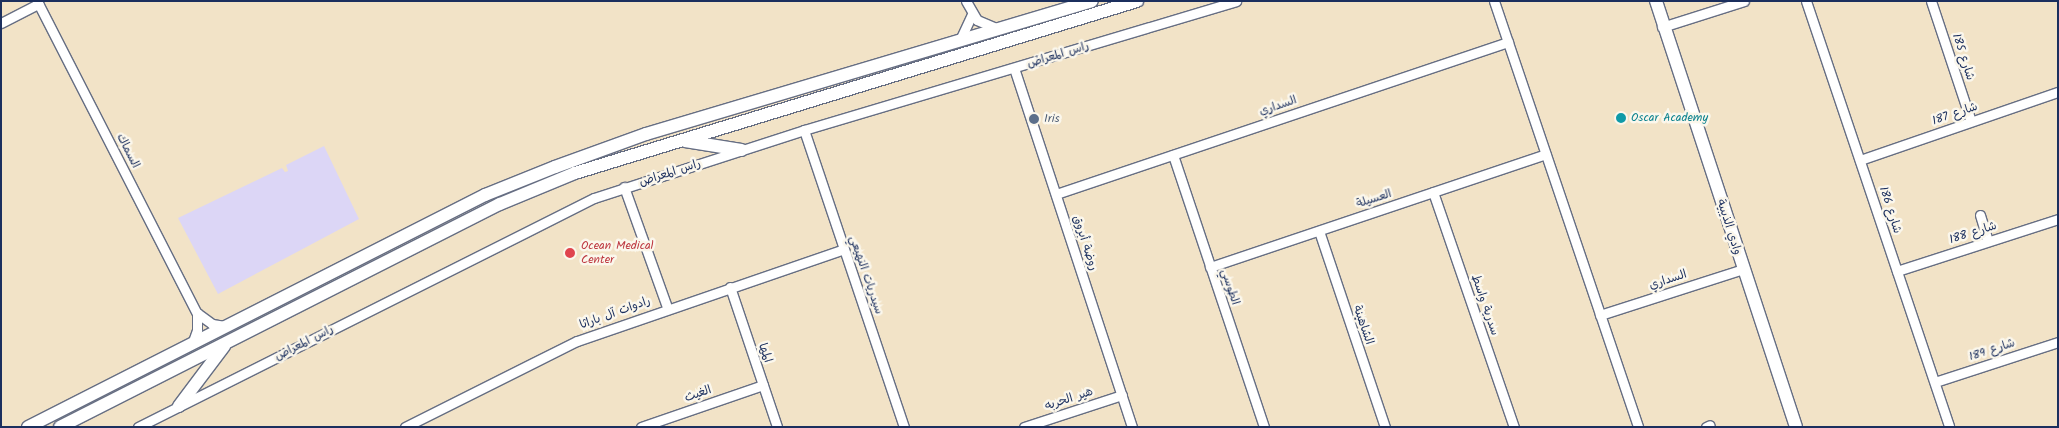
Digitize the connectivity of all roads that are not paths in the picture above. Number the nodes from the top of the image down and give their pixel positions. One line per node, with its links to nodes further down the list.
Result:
1 (966, 1): 12 (street)
2 (1092, 1): 15 (street)
3 (1137, 1): 22 (street)
4 (1236, 1): 18 (street, راس المعراض)
5 (1494, 1): 17 (street)
6 (1646, 1): 14 (street, وادي الذيبية)
7 (1656, 1): 14 (street, وادي الذيبية)
8 (1744, 1): 14 (street)
9 (1806, 1): 26 (street, شارع 186)
10 (1931, 1): 20 (street, شارع 185)
11 (38, 3): 13 (street); 40 (street, السماك)
12 (972, 14): 15 (street); 16 (street)
13 (1, 23)
14 (1662, 27): 36 (street, وادي الذيبية)
15 (998, 29): 16 (street)
16 (960, 40): 42 (street)
17 (1508, 42): 24 (street); 25 (street, السداري)
18 (1014, 68): 21 (street, راس المعراض); 29 (street, روضة أبروق)
19 (2058, 92): 20 (street, شارع 187)
20 (1971, 121): 26 (street, شارع 187)
21 (804, 130): 23 (street, راس المعراض); 34 (street, سيدريات النهيعي)
22 (675, 141): 23 (street); 42 (street)
23 (740, 150): 27 (street, راس المعراض)
24 (1546, 154): 28 (street, العسيلة); 41 (street)
25 (1173, 155): 29 (street, السداري); 35 (street, الطوسي)
26 (1860, 160): 37 (street, شارع 186)
27 (624, 187): 39 (street); 48 (street, راس المعراض)
28 (1433, 192): 32 (street, العسيلة); 60 (street, سدرية واسط)
29 (1056, 194): 47 (street, روضة أبروق)
30 (1980, 215): 33 (street)
31 (2058, 218): 33 (street, شارع 188)
32 (1319, 231): 35 (street, العسيلة); 59 (street, الشاهينة)
33 (1988, 241): 37 (street, شارع 188)
34 (844, 250): 38 (street, رادوات آل باراثا); 55 (street, سيدريات النهيعي)
35 (1210, 267): 58 (street, الطوسي)
36 (1743, 269): 41 (street, السداري); 62 (street, وادي الذيبية)
37 (1897, 271): 45 (street, شارع 186)
38 (730, 287): 39 (street, رادوات آل باراثا); 46 (street, المها)
39 (667, 308): 52 (street, رادوات آل باراثا)
40 (197, 313): 42 (street); 44 (street)
41 (1600, 315): 61 (street)
42 (230, 333): 44 (street); 48 (street); 50 (street)
43 (2058, 342): 45 (street, شارع 189)
44 (191, 345): 49 (street)
45 (1935, 382): 63 (street, شارع 186)
46 (763, 385): 53 (street, الغيث); 54 (street, المها)
47 (1122, 395): 56 (street, هير الحربه); 57 (street, روضة أبروق)
48 (179, 406): 51 (street, راس المعراض)
49 (28, 427)
50 (60, 427)
51 (138, 427)
52 (405, 427)
53 (641, 427)
54 (777, 427)
55 (904, 427)
56 (1024, 427)
57 (1132, 427)
58 (1264, 427)
59 (1385, 427)
60 (1514, 427)
61 (1638, 427)
62 (1796, 427)
63 (1949, 427)

